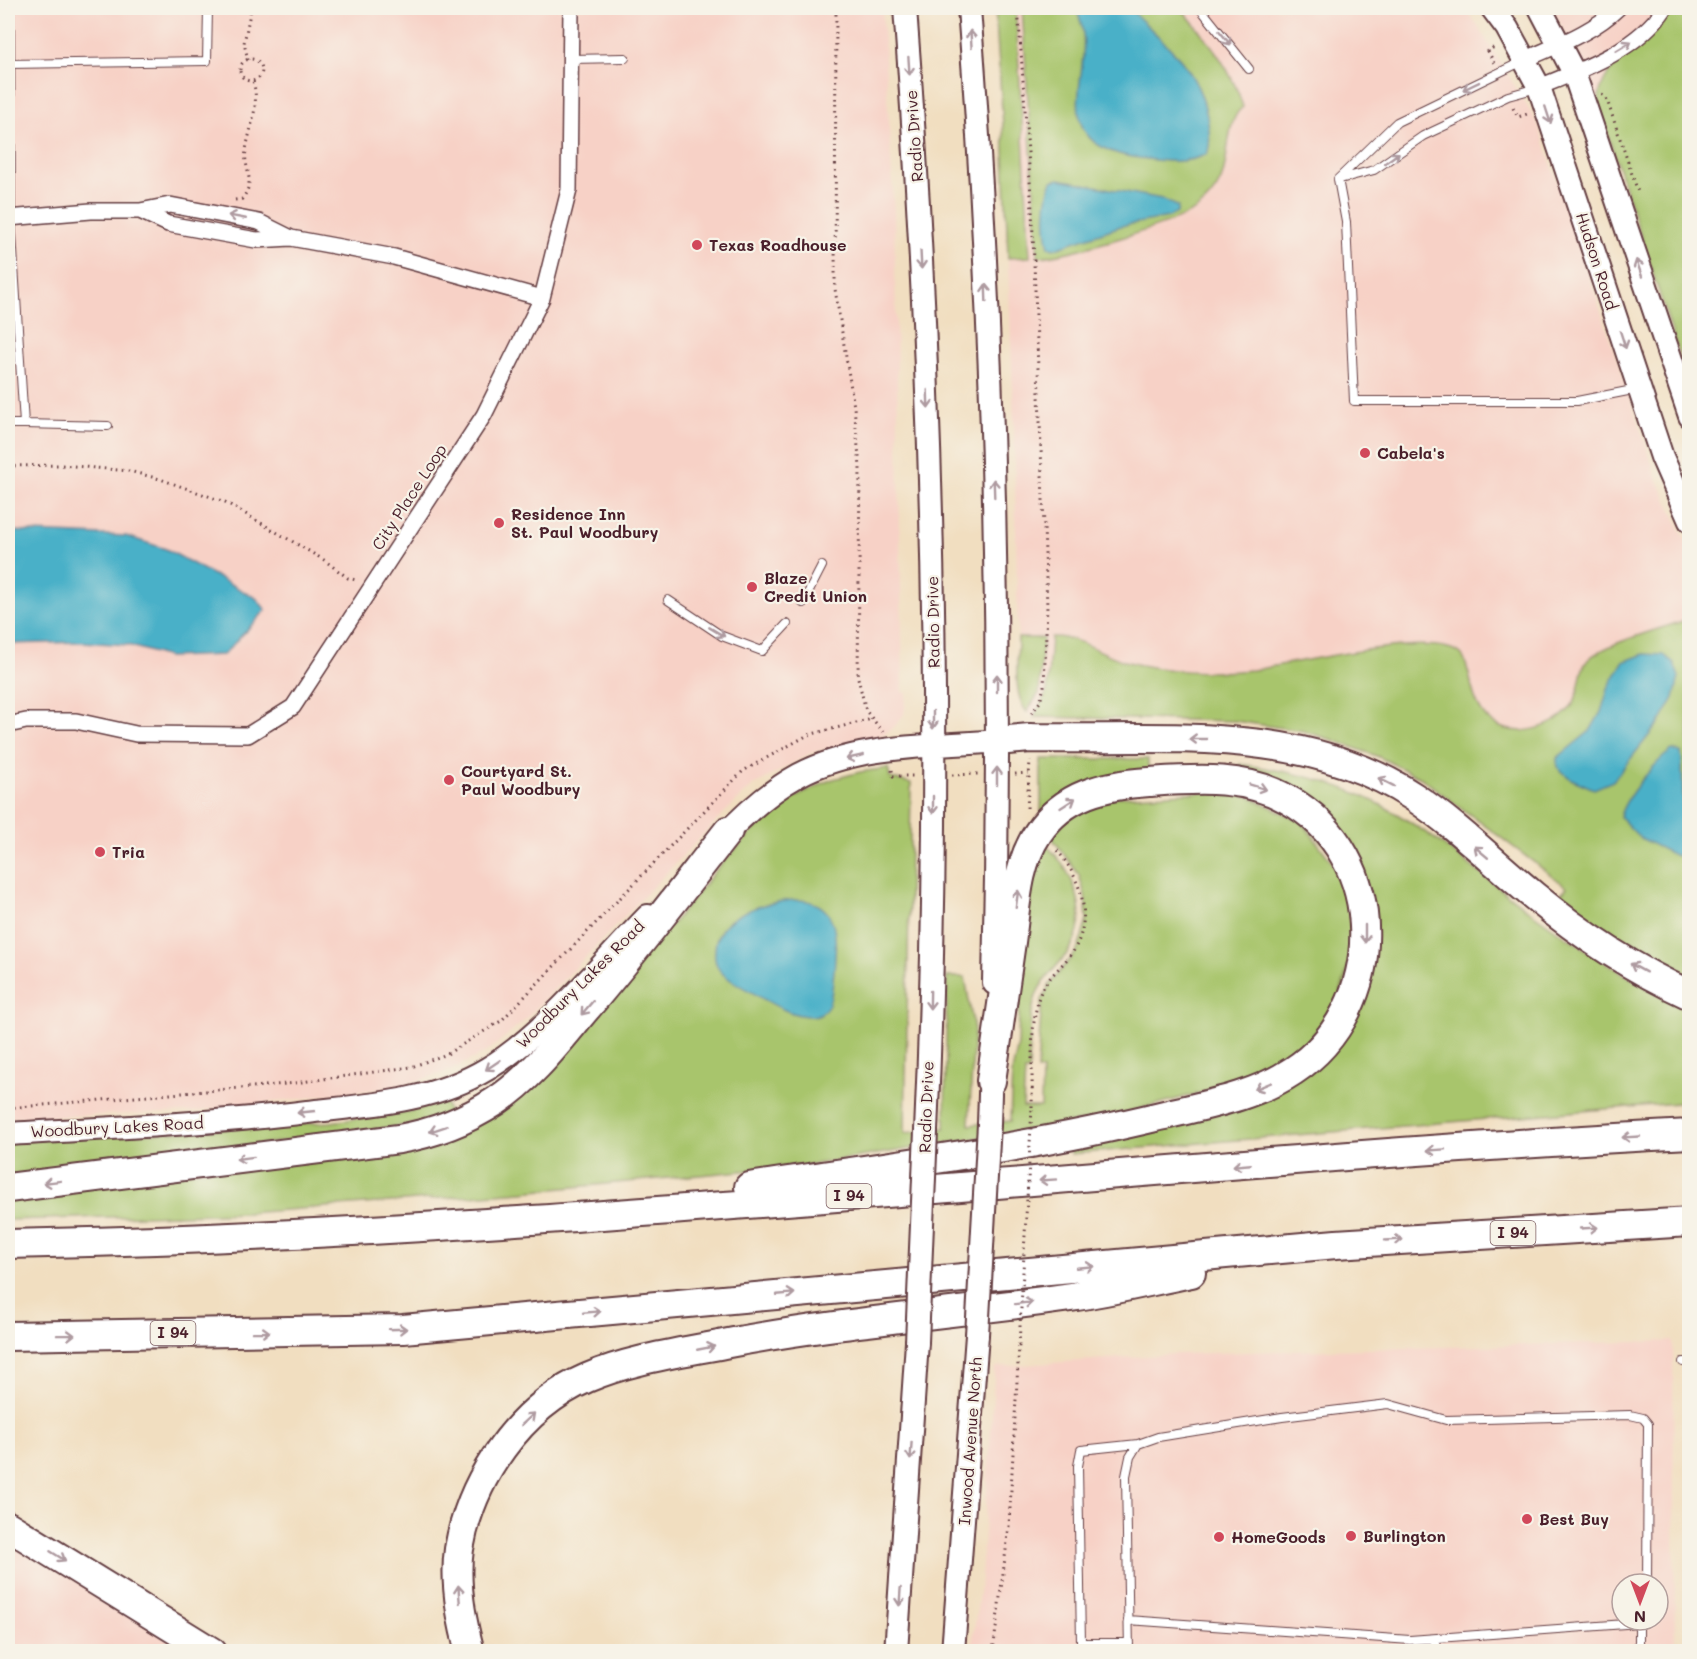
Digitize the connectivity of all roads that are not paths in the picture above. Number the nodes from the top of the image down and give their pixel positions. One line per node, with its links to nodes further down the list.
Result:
1 (10, 8): 15 (lane)
2 (208, 8): 15 (lane)
3 (571, 8): 13 (street, City Place Loop)
4 (905, 8): 37 (main road, Radio Drive, one-way to 37)
5 (969, 8): 36 (main road, one-way to 5)
6 (1200, 8): 16 (lane, one-way to 16)
7 (1492, 8): 14 (main road, Hudson Road)
8 (1540, 8): 11 (main road)
9 (1618, 8): 11 (street)
10 (1665, 8): 17 (street, one-way to 10)
11 (1560, 44): 14 (street); 17 (main road)
12 (625, 58): 13 (lane)
13 (570, 59): 24 (street, City Place Loop)
14 (1524, 60): 18 (main road, Hudson Road); 20 (lane, one-way to 20)
15 (9, 64): 19 (lane)
16 (1249, 69)
17 (1574, 73): 18 (street); 26 (main road, one-way to 17)
18 (1539, 87): 20 (lane, one-way to 18); 25 (main road, Hudson Road, one-way to 25)
19 (9, 171): 22 (lane)
20 (1338, 179): 25 (lane)
21 (140, 211): 22 (street); 23 (street); 23 (street, one-way to 21)
22 (9, 218): 28 (lane)
23 (291, 238): 24 (street)
24 (542, 298): 35 (street, City Place Loop)
25 (1639, 389): 30 (main road, Hudson Road)
26 (1689, 416)
27 (8, 424): 28 (lane)
28 (24, 424): 29 (lane)
29 (108, 426)
30 (1689, 521)
31 (822, 566): 33 (lane)
32 (668, 600): 34 (lane, one-way to 34)
33 (803, 603)
34 (787, 624)
35 (8, 725)
36 (997, 741): 37 (main road, Woodbury Lakes Road); 39 (highway, one-way to 36); 40 (main road, one-way to 36)
37 (933, 747): 38 (main road, Woodbury Lakes Road, one-way to 38); 59 (main road, Radio Drive, one-way to 59, bridge)
38 (728, 831): 41 (main road, Woodbury Lakes Road, one-way to 41); 43 (highway, one-way to 43)
39 (1689, 995)
40 (991, 1082): 45 (highway, one-way to 45); 60 (main road, Inwood Avenue North, bridge)
41 (8, 1134)
42 (1689, 1134): 45 (highway, I 94, one-way to 45)
43 (8, 1188)
44 (1689, 1222): 47 (highway, I 94, one-way to 44)
45 (503, 1223): 46 (highway, I 94)
46 (8, 1244)
47 (1336, 1244): 48 (highway, I 94, one-way to 47); 58 (highway, one-way to 47)
48 (8, 1336)
49 (1138, 1444): 51 (lane); 52 (lane); 56 (lane)
50 (8, 1526): 57 (highway, one-way to 57)
51 (1647, 1572)
52 (1128, 1620): 55 (lane); 56 (lane)
53 (1610, 1625): 55 (lane)
54 (1639, 1632): 62 (lane)
55 (1435, 1640): 61 (lane)
56 (1129, 1647)
57 (212, 1652)
58 (470, 1652)
59 (896, 1652)
60 (953, 1652)
61 (1435, 1652)
62 (1639, 1652)

